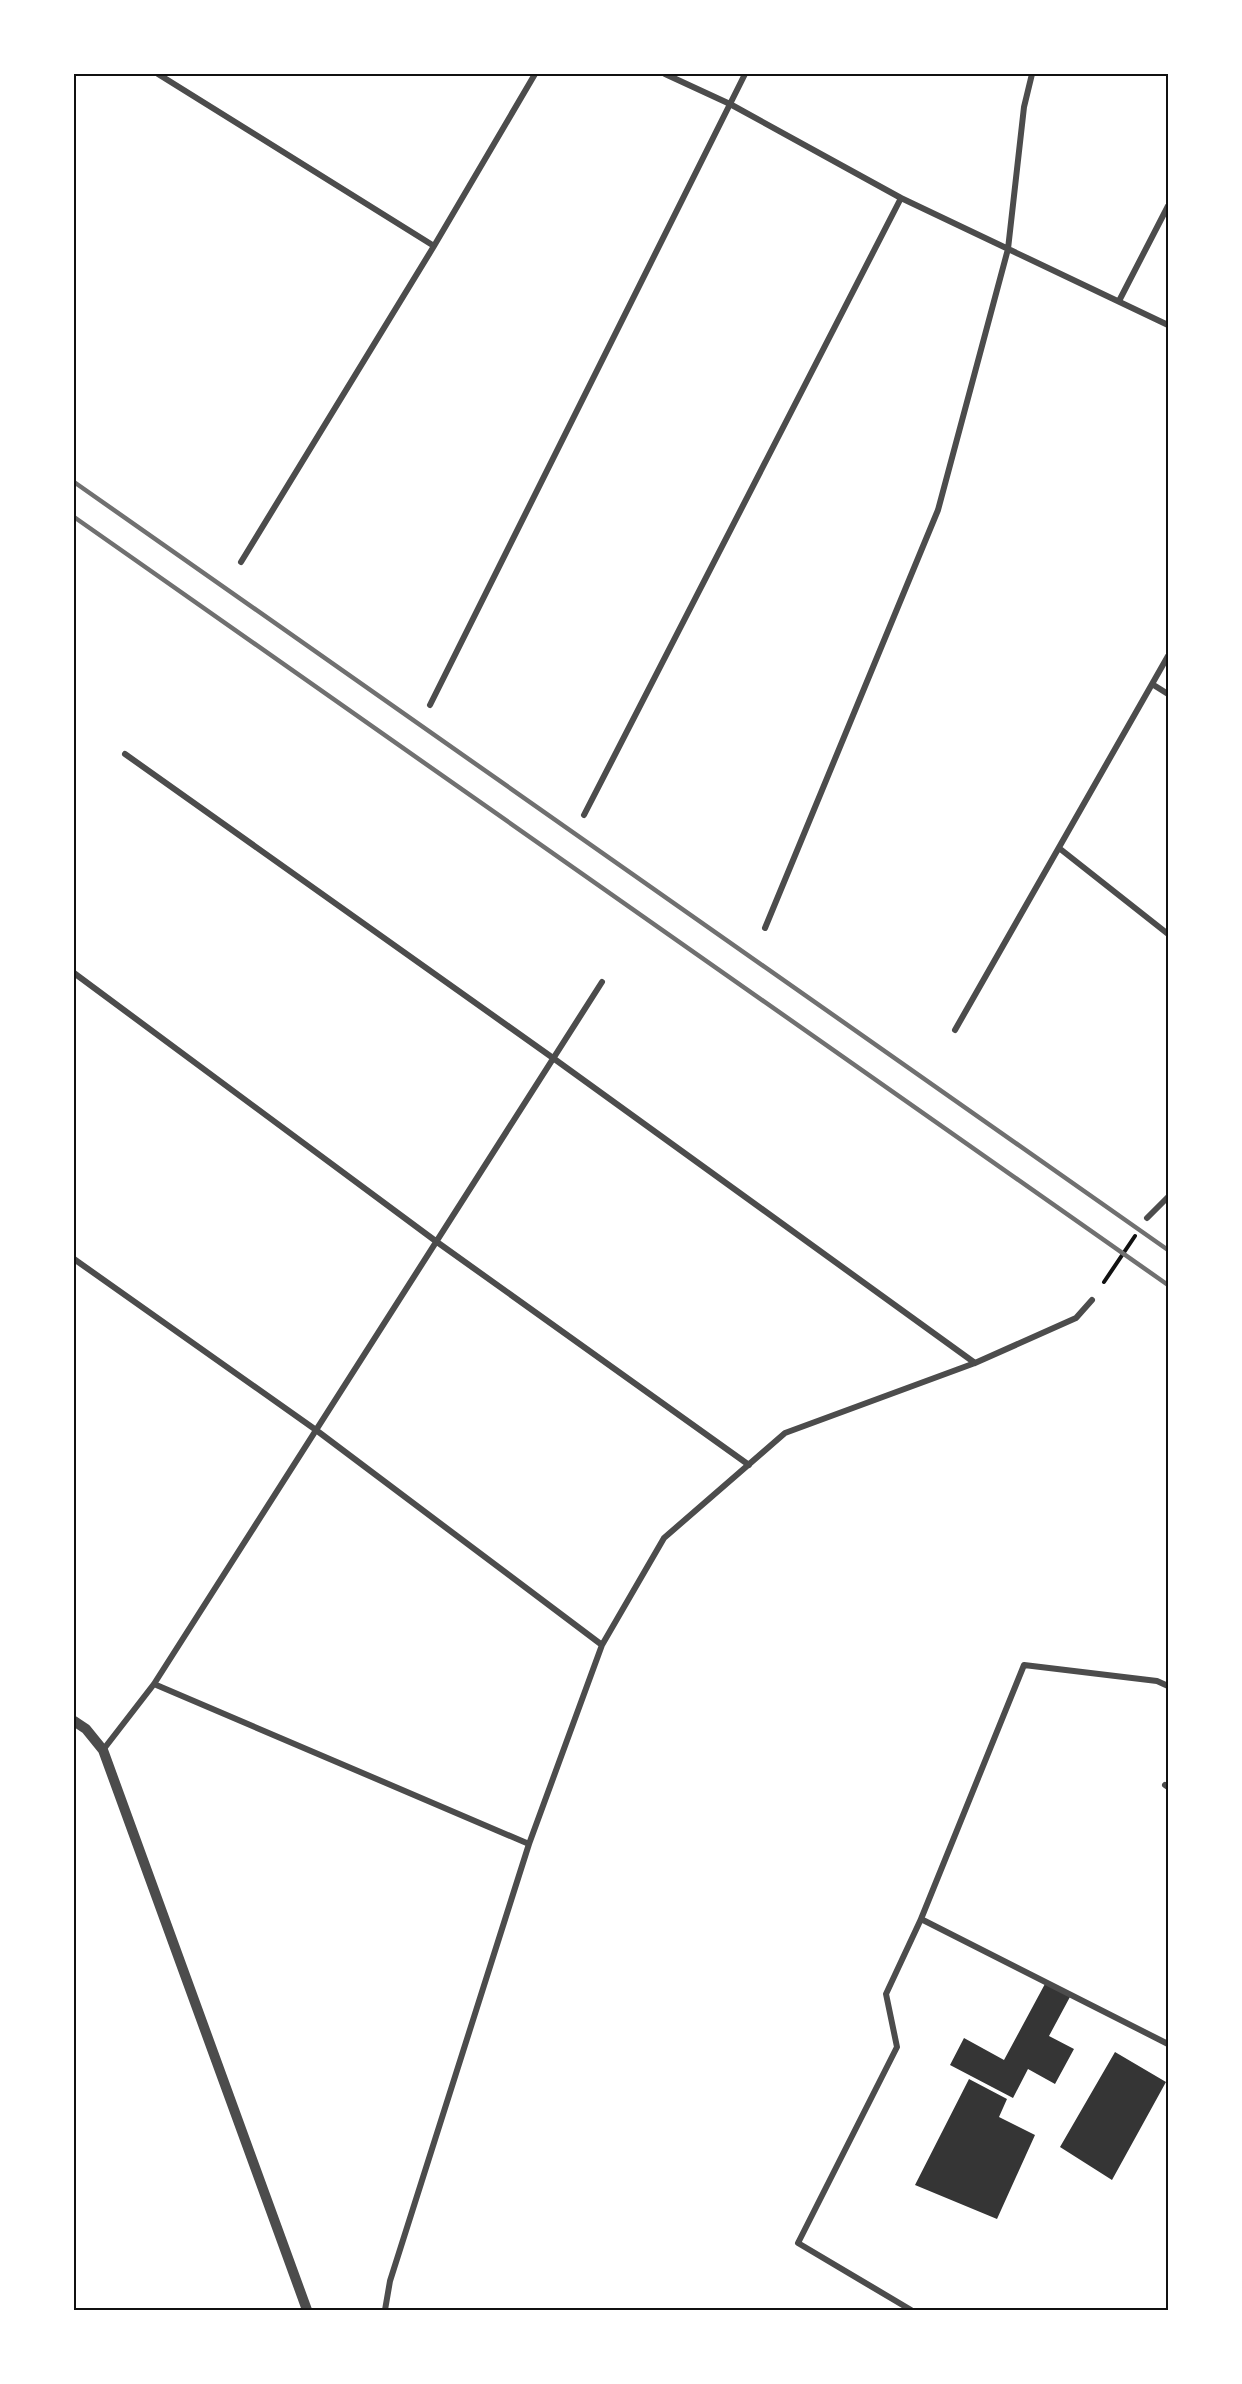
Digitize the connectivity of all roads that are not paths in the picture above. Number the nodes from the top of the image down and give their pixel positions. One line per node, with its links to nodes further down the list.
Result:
1 (158, 74): 9 (street)
2 (535, 74): 9 (street)
3 (665, 74): 6 (street)
4 (745, 74): 6 (street)
5 (1032, 74): 10 (street)
6 (730, 104): 7 (street); 17 (street)
7 (901, 198): 10 (street); 19 (street)
8 (1168, 206): 11 (street)
9 (434, 246): 13 (street)
10 (1008, 249): 11 (street); 21 (street)
11 (1119, 301): 12 (street)
12 (1168, 325)
13 (241, 562)
14 (1168, 656): 15 (street)
15 (1152, 684): 16 (street); 20 (street)
16 (1168, 694)
17 (430, 705)
18 (125, 754): 26 (street)
19 (584, 815)
20 (1059, 848): 22 (street); 25 (street)
21 (765, 928)
22 (1168, 934)
23 (74, 973): 29 (street)
24 (602, 982): 26 (street)
25 (955, 1030)
26 (553, 1058): 29 (street); 32 (street)
27 (1168, 1197): 28 (street)
28 (1147, 1218)
29 (437, 1242): 33 (street); 34 (street)
30 (74, 1259): 33 (street)
31 (1092, 1300): 32 (street)
32 (975, 1363): 34 (street)
33 (316, 1430): 35 (street); 36 (street)
34 (749, 1465): 35 (street)
35 (602, 1645): 40 (street)
36 (154, 1684): 39 (street); 40 (street)
37 (1168, 1686): 41 (street)
38 (74, 1721): 39 (street)
39 (103, 1750): 43 (street)
40 (529, 1844): 44 (street)
41 (921, 1919): 42 (street); 45 (street)
42 (1168, 2044)
43 (307, 2310)
44 (385, 2310)
45 (911, 2310)

